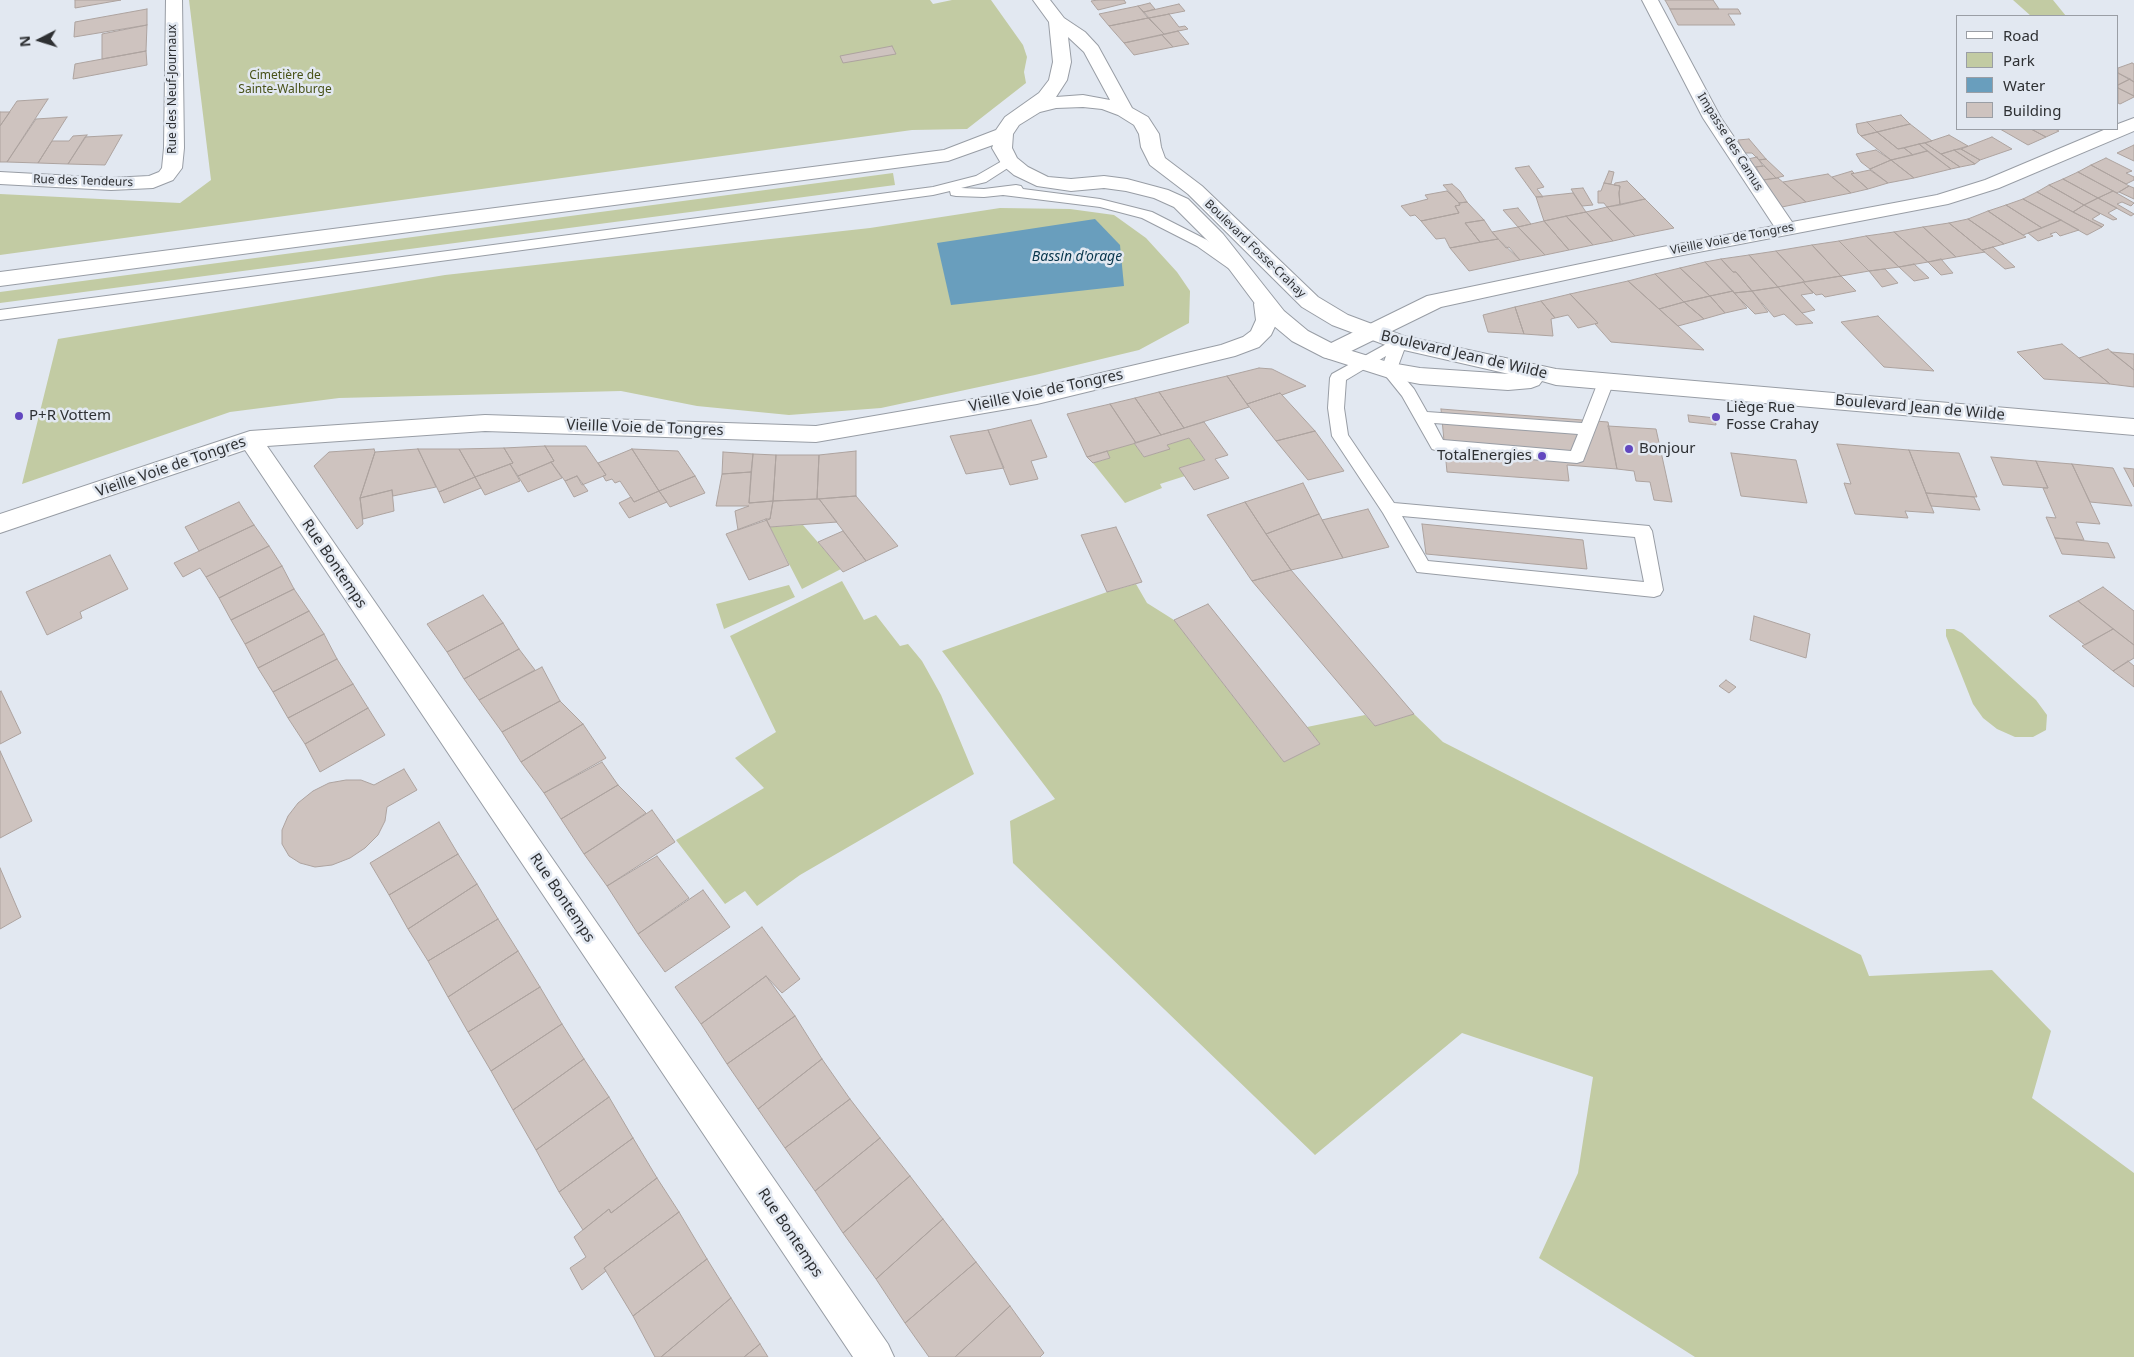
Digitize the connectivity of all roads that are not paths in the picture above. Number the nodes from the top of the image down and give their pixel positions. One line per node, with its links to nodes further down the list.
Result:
1 (174, 0): 12 (street, Rue des Neuf-Journaux)
2 (1040, 0): 4 (street, Boulevard Fosse-Crahay)
3 (1650, 0): 18 (street, Impasse des Camus)
4 (1058, 22): 5 (street, Boulevard Fosse-Crahay); 6 (street, Boulevard Fosse-Crahay)
5 (1033, 108): 6 (street, Boulevard Fosse-Crahay); 8 (street, Boulevard Fosse-Crahay)
6 (1125, 111): 9 (street, Boulevard Fosse-Crahay)
7 (2134, 124): 18 (street, Vieille Voie de Tongres)
8 (1003, 134): 10 (street); 11 (street)
9 (1151, 147): 15 (street, Boulevard Fosse-Crahay); 24 (street, Boulevard Fosse-Crahay)
10 (948, 155): 11 (street); 20 (street)
11 (1009, 160): 14 (street, Boulevard Fosse-Crahay); 16 (lane)
12 (166, 176): 13 (street, Rue des Tendeurs)
13 (0, 178)
14 (1044, 182): 15 (street, Boulevard Fosse-Crahay); 17 (lane)
15 (1104, 182): 19 (street, Boulevard Fosse-Crahay)
16 (933, 191): 17 (lane); 22 (lane)
17 (1006, 191): 19 (lane)
18 (1786, 229): 24 (street, Vieille Voie de Tongres)
19 (1236, 267): 21 (street, Boulevard Fosse-Crahay)
20 (0, 279)
21 (1265, 304): 23 (street, Boulevard Fosse-Crahay); 34 (street, Vieille Voie de Tongres)
22 (0, 315)
23 (1286, 327): 26 (street, Boulevard Jean de Wilde)
24 (1373, 333): 25 (street, Boulevard Jean de Wilde); 26 (street, Vieille Voie de Tongres)
25 (1399, 342): 27 (lane); 28 (lane); 29 (street, Boulevard Jean de Wilde)
26 (1331, 352): 27 (street, Boulevard Jean de Wilde)
27 (1363, 362): 28 (street, Boulevard Jean de Wilde); 35 (lane)
28 (1389, 370): 29 (street, Boulevard Jean de Wilde); 31 (lane)
29 (1556, 377): 30 (street, Boulevard Jean de Wilde)
30 (1606, 381): 32 (street, Boulevard Jean de Wilde); 33 (lane)
31 (1421, 417): 33 (lane); 33 (lane)
32 (2134, 427)
33 (1588, 429)
34 (250, 440): 36 (street, Vieille Voie de Tongres); 37 (street, Rue Bontemps)
35 (1389, 509): 35 (lane)
36 (0, 524)
37 (875, 1357)

